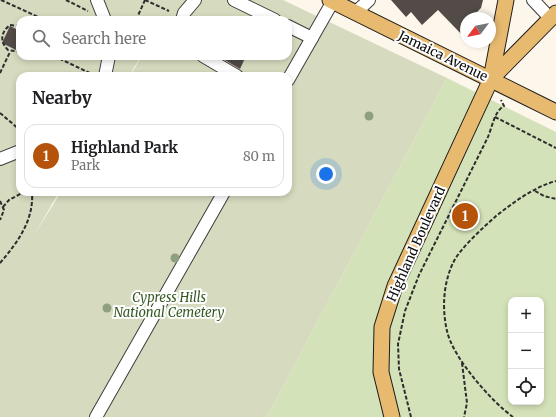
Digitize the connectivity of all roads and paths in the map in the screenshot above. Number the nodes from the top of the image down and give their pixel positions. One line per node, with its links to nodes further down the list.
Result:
1 (1, 0): 14 (path)
2 (66, 0): 15 (path)
3 (97, 0): 16 (street)
4 (145, 0): 11 (path); 17 (path)
5 (195, 0): 18 (street)
6 (234, 0): 19 (street)
7 (369, 0): 12 (street)
8 (506, 0): 34 (main road)
9 (533, 0): 13 (street)
10 (331, 1): 12 (main road, Jamaica Avenue); 23 (street)
11 (169, 11)
12 (356, 12): 34 (main road, Jamaica Avenue)
13 (553, 15): 34 (main road)
14 (36, 16)
15 (99, 16)
16 (104, 16)
17 (138, 16)
18 (183, 16)
19 (267, 16)
20 (16, 26): 22 (path)
21 (292, 28): 23 (street)
22 (1, 33): 24 (path)
23 (312, 38): 33 (street)
24 (10, 52): 25 (path); 32 (path)
25 (16, 52)
26 (62, 60): 29 (path)
27 (108, 60): 30 (street)
28 (210, 60): 31 (street)
29 (87, 72)
30 (106, 72)
31 (230, 72)
32 (0, 73)
33 (292, 73)
34 (491, 80): 36 (main road, Jamaica Avenue); 55 (main road, Highland Boulevard)
35 (500, 98): 38 (path)
36 (556, 112)
37 (0, 113): 39 (path)
38 (495, 117): 40 (path); 56 (path)
39 (16, 127)
40 (556, 148)
41 (16, 153): 42 (street)
42 (0, 159)
43 (556, 181): 44 (path)
44 (535, 191): 48 (path); 53 (path)
45 (16, 196): 50 (path)
46 (32, 196): 52 (path)
47 (222, 196): 54 (street)
48 (556, 199)
49 (0, 201): 50 (path)
50 (3, 207): 51 (path)
51 (0, 220)
52 (0, 263)
53 (462, 360): 57 (path); 58 (path)
54 (96, 417)
55 (392, 417)
56 (411, 417)
57 (464, 417)
58 (513, 417)

